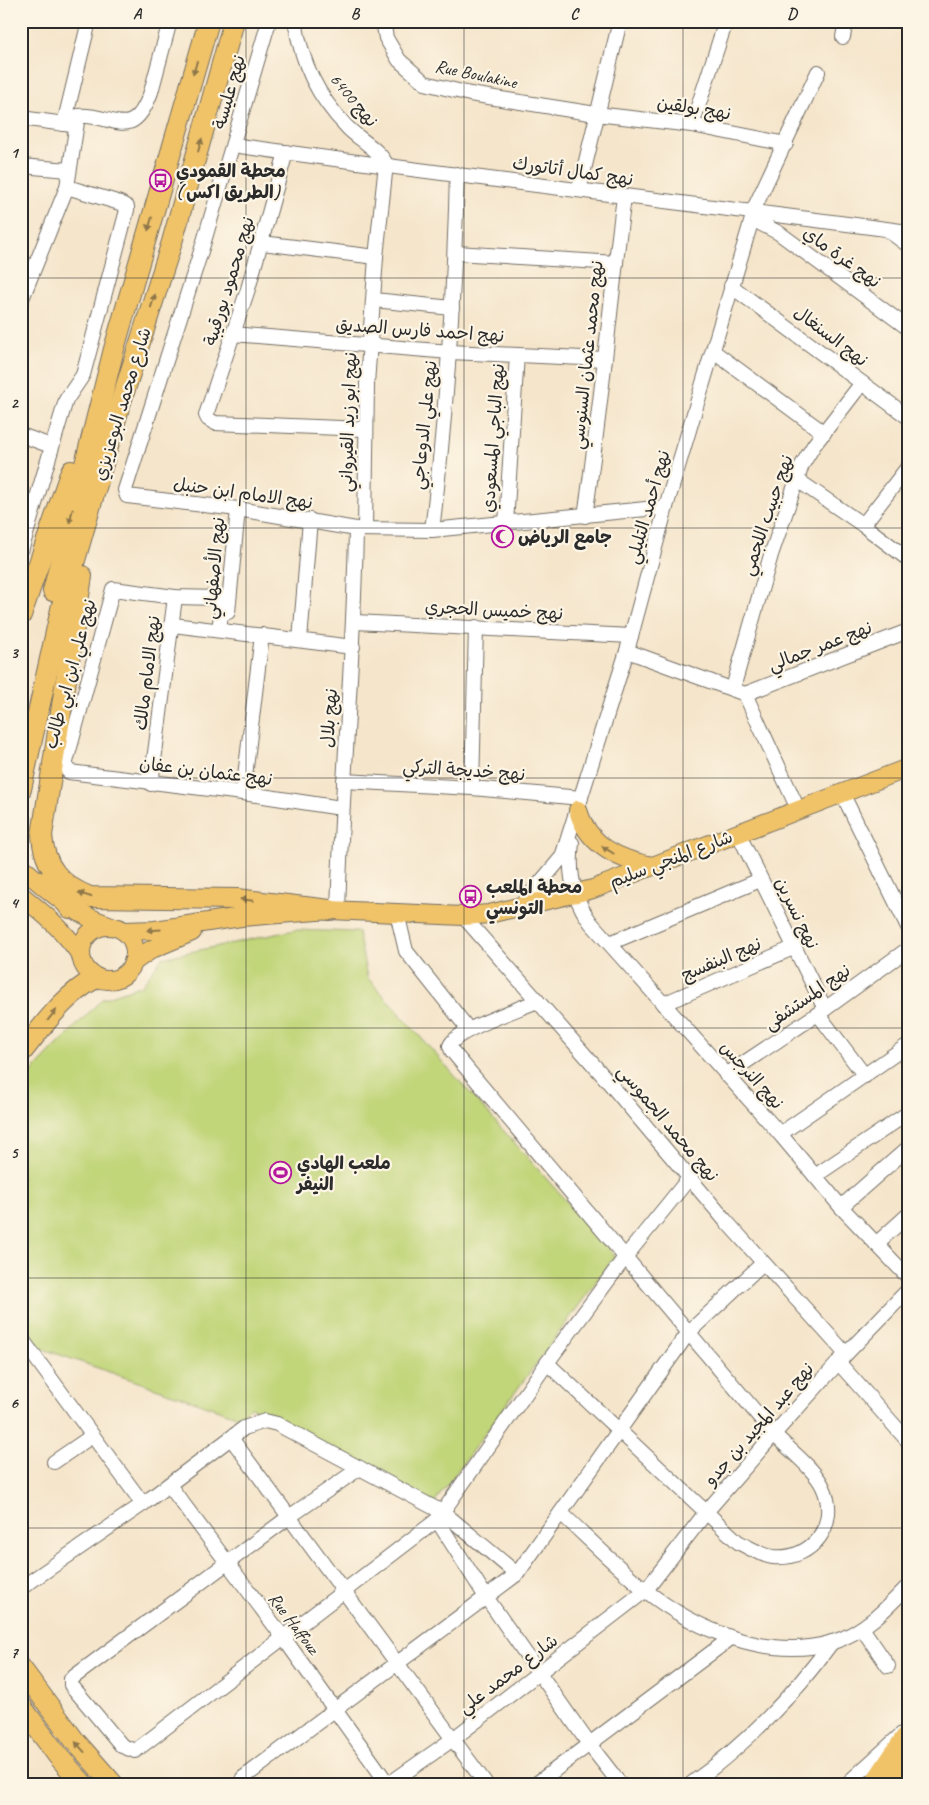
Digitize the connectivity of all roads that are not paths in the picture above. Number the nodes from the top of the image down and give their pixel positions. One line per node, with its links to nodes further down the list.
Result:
1 (89, 21): 15 (street)
2 (170, 21): 15 (street)
3 (209, 21): 42 (highway, شارع محمد البوعزيزي, one-way to 42)
4 (234, 21): 48 (highway, شارع محمد البوعزيزي, one-way to 4)
5 (269, 21): 18 (street, نهج عليسة)
6 (295, 21): 21 (street, نهج 6400)
7 (382, 21): 13 (street, Rue Boulakine)
8 (620, 21): 13 (street)
9 (726, 21): 16 (street)
10 (846, 21): 11 (street)
11 (843, 37)
12 (818, 72): 17 (street, نهج أحمد التليلي)
13 (596, 114): 16 (street, نهج بولقين); 25 (street)
14 (21, 118): 15 (street)
15 (70, 125): 22 (street)
16 (692, 125): 17 (street, نهج بولقين)
17 (786, 144): 27 (street, نهج أحمد التليلي)
18 (233, 145): 19 (street, نهج كمال أتاتورك); 57 (street, نهج الامام ابن حنبل)
19 (286, 152): 21 (street, نهج كمال أتاتورك); 30 (street, نهج محمود بورقيبة)
20 (21, 166): 22 (street)
21 (386, 167): 23 (street, نهج كمال أتاتورك); 33 (street, نهج ابو زيد القيرواني)
22 (69, 170): 24 (street)
23 (457, 174): 25 (street, نهج كمال أتاتورك); 32 (street, نهج علي الدوعاجي)
24 (67, 187): 37 (street); 53 (street)
25 (579, 190): 26 (street, نهج كمال أتاتورك)
26 (624, 197): 27 (street, نهج كمال أتاتورك); 34 (street, نهج محمد عثمان السنوسي)
27 (752, 216): 28 (street, نهج كمال أتاتورك); 35 (street, نهج أحمد التليلي); 39 (street, نهج غرة ماي)
28 (887, 229): 29 (street, نهج كمال أتاتورك); 31 (street)
29 (908, 232)
30 (262, 243): 33 (street); 40 (street, نهج محمود بورقيبة)
31 (908, 245)
32 (456, 252): 34 (street); 38 (street, نهج علي الدوعاجي)
33 (376, 257): 36 (street, نهج ابو زيد القيرواني)
34 (616, 263): 46 (street, نهج محمد عثمان السنوسي)
35 (731, 286): 44 (street, نهج أحمد التليلي); 47 (street, نهج السنغال)
36 (374, 300): 38 (street); 41 (street, نهج ابو زيد القيرواني)
37 (21, 301)
38 (452, 308): 43 (street, نهج علي الدوعاجي)
39 (908, 328)
40 (234, 334): 41 (street, نهج احمد فارس الصديق); 50 (street, نهج محمود بورقيبة)
41 (370, 346): 43 (street, نهج احمد فارس الصديق); 50 (street, نهج ابو زيد القيرواني)
42 (114, 349): 67 (highway); 73 (highway, شارع محمد البوعزيزي, one-way to 73)
43 (450, 352): 45 (street, نهج احمد فارس الصديق); 63 (street, نهج علي الدوعاجي)
44 (714, 352): 51 (street); 56 (street, نهج أحمد التليلي)
45 (517, 355): 46 (street, نهج احمد فارس الصديق); 60 (street, نهج الباجي المسعودي)
46 (604, 359): 58 (street, نهج محمد عثمان السنوسي)
47 (862, 382): 49 (street, نهج السنغال); 51 (street, نهج حبيب اللجمي)
48 (119, 408): 73 (highway, شارع محمد البوعزيزي); 82 (highway)
49 (908, 417)
50 (365, 429): 62 (street, نهج ابو زيد القيرواني)
51 (824, 433): 55 (street, نهج حبيب اللجمي)
52 (21, 435): 53 (street)
53 (51, 446): 64 (street)
54 (908, 467): 61 (street)
55 (796, 479): 61 (street); 79 (street, نهج حبيب اللجمي)
56 (666, 507): 58 (street, نهج الامام ابن حنبل); 75 (street, نهج أحمد التليلي)
57 (238, 509): 59 (street, نهج الامام ابن حنبل); 71 (street, نهج الأصفهاني)
58 (585, 516): 60 (street, نهج الامام ابن حنبل)
59 (310, 520): 62 (street, نهج الامام ابن حنبل); 76 (street)
60 (506, 523): 63 (street, نهج الامام ابن حنبل)
61 (864, 525): 65 (street)
62 (360, 529): 63 (street, نهج الامام ابن حنبل); 68 (street, نهج بلال)
63 (432, 530)
64 (21, 551)
65 (908, 559)
66 (175, 597): 69 (street, نهج الامام مالك); 71 (street); 84 (street, نهج علي ابن ابي طالب)
67 (21, 616)
68 (355, 622): 70 (street, نهج خميس الحجري); 77 (street, نهج بلال)
69 (173, 625): 71 (street); 86 (street, نهج الامام مالك)
70 (476, 627): 75 (street, نهج خميس الحجري); 87 (street)
71 (223, 630): 74 (street)
72 (908, 631): 80 (street, نهج عمر جمالي)
73 (50, 632): 81 (highway, شارع محمد البوعزيزي); 88 (highway, شارع محمد البوعزيزي)
74 (262, 635): 76 (street); 89 (street)
75 (631, 636): 78 (street, نهج أحمد التليلي)
76 (300, 640): 77 (street)
77 (353, 647): 85 (street, نهج بلال)
78 (628, 651): 79 (street); 91 (street, نهج أحمد التليلي)
79 (732, 688): 80 (street)
80 (746, 694): 93 (street)
81 (21, 729)
82 (55, 745): 100 (highway); 102 (highway, one-way to 82)
83 (908, 768): 90 (main road, شارع المنجي سليم)
84 (66, 769): 86 (street, نهج عثمان بن عفان)
85 (344, 781): 87 (street, نهج خديجة التركي); 92 (street, نهج بلال)
86 (151, 784): 89 (street, نهج عثمان بن عفان)
87 (472, 788): 91 (street, نهج خديجة التركي)
88 (21, 790)
89 (243, 793): 92 (street, نهج عثمان بن عفان)
90 (843, 795): 93 (main road, شارع المنجي سليم); 106 (street)
91 (580, 804): 95 (main road, one-way to 91); 98 (street, نهج أحمد التليلي); 101 (street, نهج أحمد التليلي)
92 (341, 808): 102 (street, نهج بلال)
93 (798, 809): 94 (main road, شارع المنجي سليم)
94 (738, 833): 95 (main road, شارع المنجي سليم); 97 (street, نهج نسرين)
95 (654, 866): 98 (main road, شارع المنجي سليم)
96 (21, 867): 100 (main road, شارع المنجي سليم)
97 (760, 880): 108 (street); 109 (street, نهج نسرين)
98 (575, 894): 101 (main road, شارع المنجي سليم); 108 (street, نهج النرجس)
99 (21, 895): 111 (main road)
100 (70, 908): 107 (main road, شارع المنجي سليم)
101 (518, 908): 104 (main road, شارع المنجي سليم)
102 (334, 910): 103 (main road, شارع المنجي سليم); 105 (main road, شارع المنجي سليم)
103 (397, 913): 104 (main road, شارع المنجي سليم); 117 (street)
104 (463, 916): 114 (street, نهج محمد الجموسي)
105 (218, 922): 107 (main road, شارع المنجي سليم, one-way to 107); 112 (main road, شارع المنجي سليم)
106 (908, 927)
107 (117, 928): 111 (main road, شارع المنجي سليم); 112 (main road)
108 (610, 944): 115 (street, نهج النرجس)
109 (793, 948): 115 (street, نهج البنفسج); 116 (street, نهج نسرين)
110 (908, 949): 116 (street, نهج المستشفى)
111 (80, 954): 113 (main road)
112 (133, 962): 113 (main road, شارع المنجي سليم)
113 (96, 978): 119 (highway, one-way to 113)
114 (537, 1001): 117 (street); 126 (street, نهج محمد الجموسي)
115 (663, 1004): 120 (street, نهج النرجس)
116 (822, 1011): 120 (street, نهج المستشفى); 121 (street, نهج نسرين)
117 (469, 1030): 130 (street)
118 (908, 1044): 121 (street)
119 (21, 1053)
120 (726, 1075): 123 (street, نهج النرجس)
121 (865, 1076): 123 (street)
122 (908, 1113): 125 (street)
123 (780, 1134): 125 (street, نهج النرجس)
124 (908, 1148): 127 (street)
125 (815, 1176): 127 (street, نهج النرجس)
126 (690, 1177): 130 (street); 131 (street, نهج محمد الجموسي)
127 (841, 1208): 129 (street, نهج النرجس)
128 (908, 1214): 129 (street)
129 (876, 1244): 132 (street, نهج النرجس)
130 (626, 1256): 134 (street); 137 (street)
131 (764, 1264): 134 (street); 136 (street, نهج محمد الجموسي)
132 (908, 1278)
133 (908, 1290): 136 (street, نهج عبد المجيد بن جدو)
134 (689, 1332): 138 (street); 139 (street)
135 (21, 1338): 140 (street)
136 (842, 1358): 139 (street, نهج عبد المجيد بن جدو); 142 (street, نهج محمد الجموسي)
137 (547, 1363): 138 (street); 150 (street)
138 (619, 1428): 147 (street); 148 (street)
139 (774, 1434): 147 (street, نهج عبد المجيد بن جدو); 147 (street)
140 (92, 1436): 143 (street); 146 (street)
141 (231, 1438): 144 (street); 145 (street); 149 (street)
142 (908, 1441)
143 (54, 1462)
144 (360, 1468): 149 (street); 150 (street)
145 (169, 1486): 146 (street); 151 (street, Rue Haffouz)
146 (143, 1504): 154 (street)
147 (707, 1512): 155 (street, نهج عبد المجيد بن جدو)
148 (561, 1513): 152 (street); 155 (street)
149 (289, 1517): 151 (street); 156 (street)
150 (440, 1517): 152 (street); 156 (street); 157 (street)
151 (226, 1563): 159 (street, Rue Haffouz); 159 (street)
152 (517, 1574): 157 (street)
153 (908, 1586): 158 (street)
154 (21, 1588)
155 (646, 1590): 160 (street); 165 (street, شارع محمد علي)
156 (345, 1591): 159 (street); 162 (street)
157 (486, 1597): 162 (street); 165 (street)
158 (862, 1628): 161 (street); 163 (street)
159 (283, 1637): 167 (street, Rue Haffouz)
160 (731, 1638): 161 (street); 170 (street)
161 (832, 1642): 180 (street)
162 (397, 1663): 167 (street); 169 (street)
163 (888, 1666)
164 (21, 1668): 175 (highway, one-way to 164)
165 (542, 1673): 169 (street, شارع محمد علي); 170 (street)
166 (21, 1706): 174 (highway)
167 (334, 1710): 172 (street); 176 (street, Rue Haffouz)
168 (908, 1730): 181 (street); 182 (main road)
169 (453, 1739): 176 (street, شارع محمد علي); 177 (street)
170 (589, 1744): 178 (street); 179 (street)
171 (908, 1761): 173 (main road)
172 (243, 1778)
173 (894, 1783)
174 (83, 1784)
175 (113, 1784)
176 (389, 1784)
177 (486, 1784)
178 (536, 1784)
179 (620, 1784)
180 (691, 1784)
181 (847, 1784)
182 (873, 1784)

